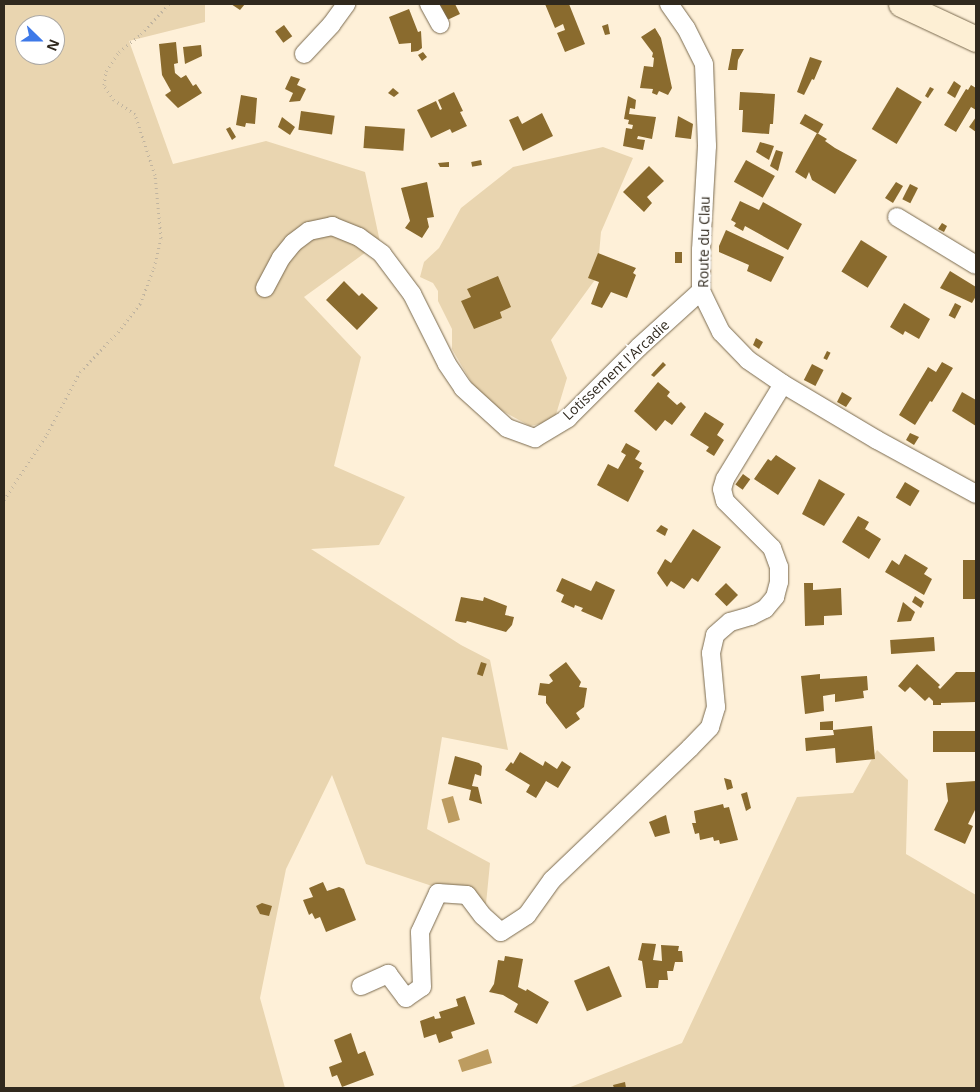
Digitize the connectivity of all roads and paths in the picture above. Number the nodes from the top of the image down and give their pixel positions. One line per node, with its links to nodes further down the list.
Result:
1 (170, 4): 15 (path)
2 (346, 4): 8 (street)
3 (429, 4): 6 (street)
4 (669, 4): 12 (street, Route du Clau)
5 (901, 4): 7 (main road)
6 (440, 24)
7 (976, 39)
8 (304, 54)
9 (897, 217): 10 (street)
10 (976, 265)
11 (265, 288): 12 (street, Lotissement l'Arcadie)
12 (701, 291): 13 (street, Route du Clau)
13 (783, 384): 14 (street, Route du Clau); 16 (street)
14 (976, 494)
15 (4, 500)
16 (361, 986)

